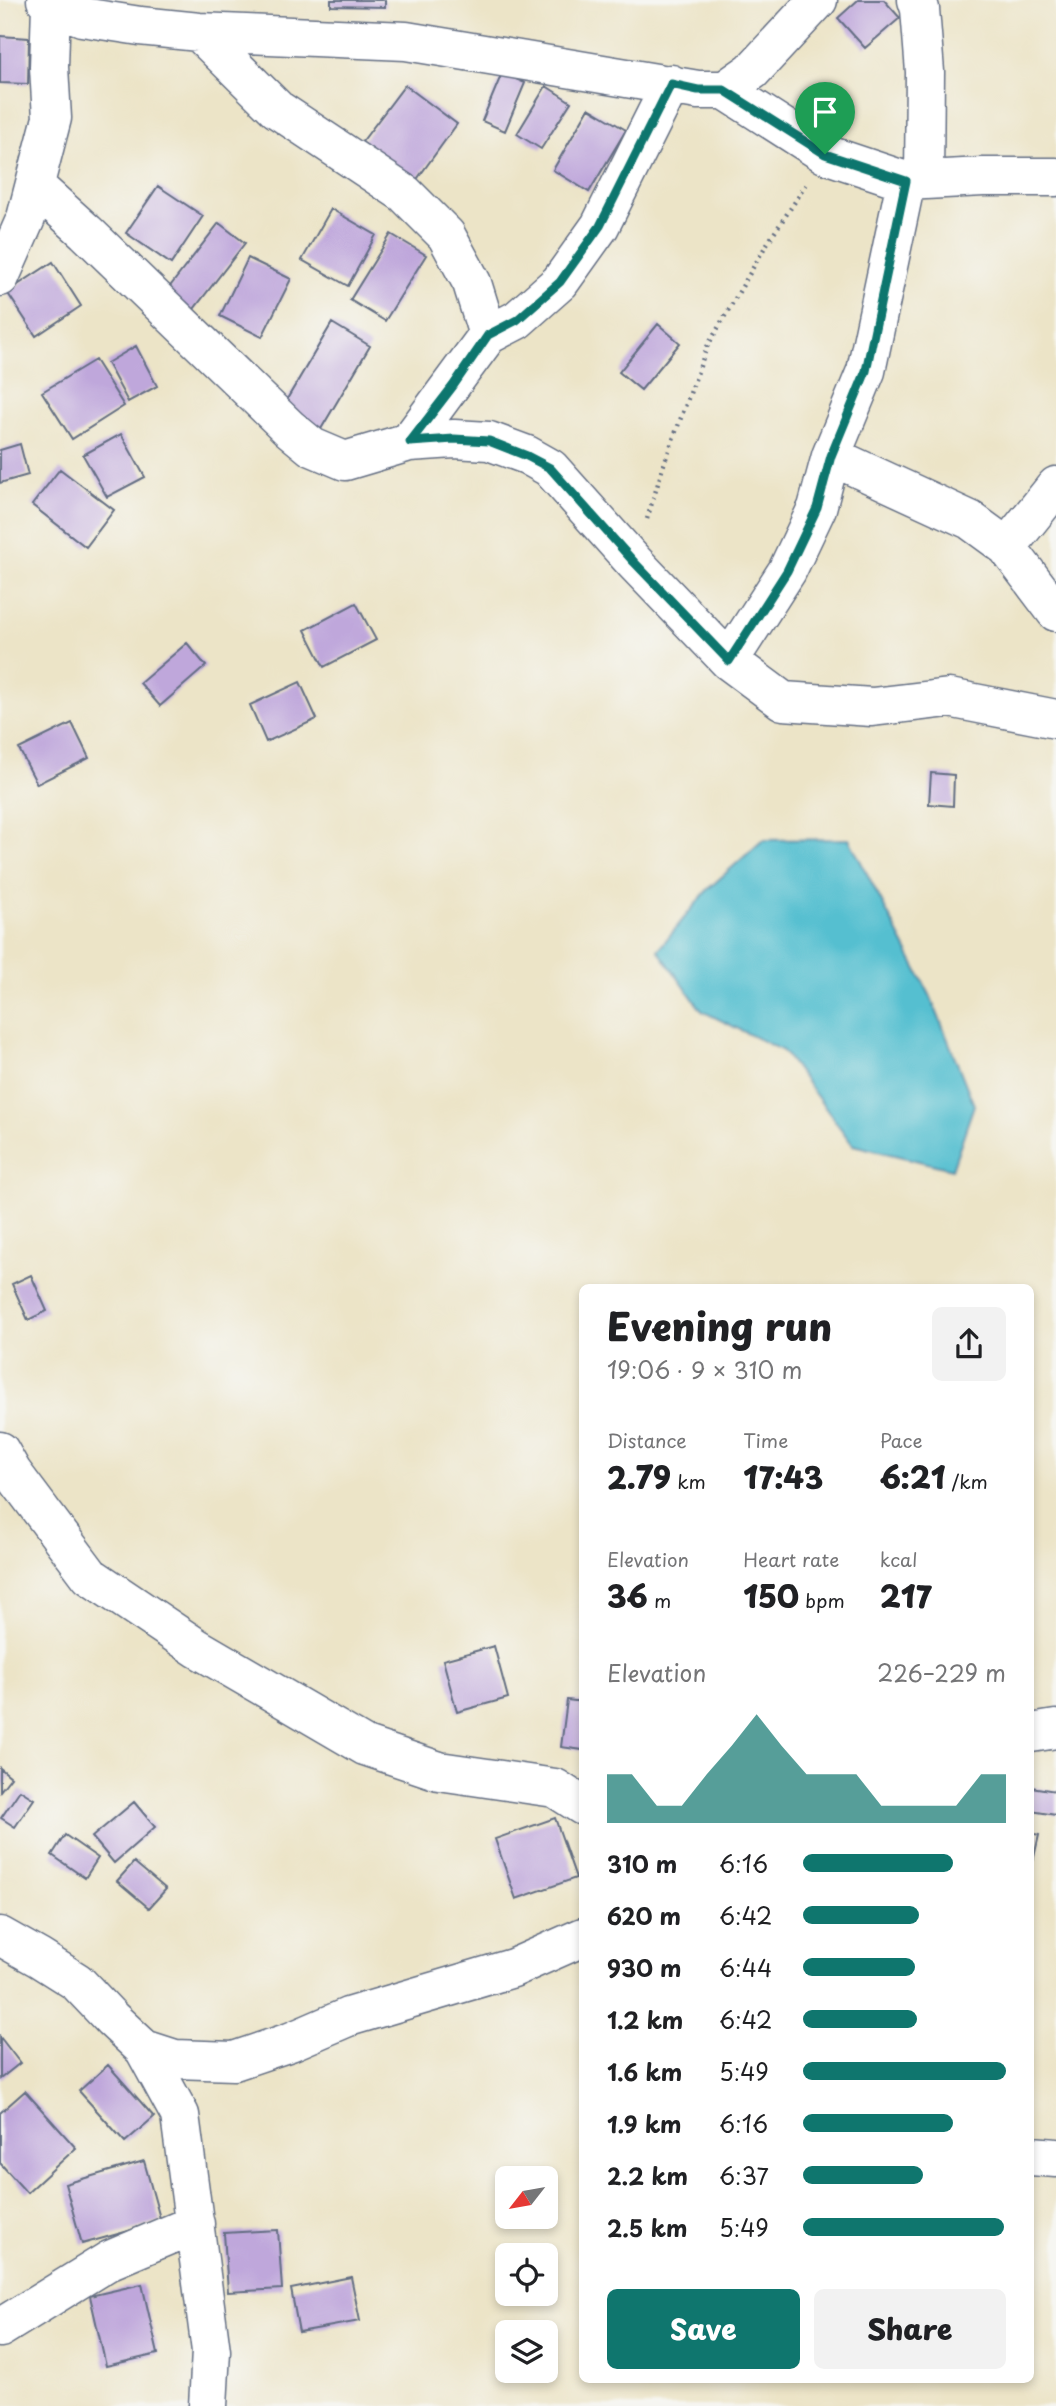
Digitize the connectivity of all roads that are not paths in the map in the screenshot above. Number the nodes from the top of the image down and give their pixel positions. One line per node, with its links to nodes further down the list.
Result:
1 (818, 0): 6 (street)
2 (917, 0): 8 (street)
3 (48, 3): 4 (street); 9 (street)
4 (199, 32): 5 (street); 11 (street)
5 (671, 84): 6 (street); 11 (street)
6 (724, 90): 8 (street)
7 (1056, 177): 8 (street)
8 (915, 180): 13 (street)
9 (34, 186): 10 (street); 12 (street)
10 (0, 277)
11 (488, 335): 12 (street)
12 (410, 442): 17 (street)
13 (831, 456): 15 (street); 17 (street)
14 (1056, 486): 15 (street)
15 (1007, 547): 16 (street)
16 (1056, 612)
17 (729, 661): 18 (street)
18 (1056, 719)
19 (0, 1451): 22 (street)
20 (1056, 1729): 21 (street)
21 (1034, 1733)
22 (579, 1803)
23 (0, 1936): 25 (street)
24 (579, 1939): 25 (street)
25 (144, 2049): 28 (street)
26 (1034, 2156): 27 (street)
27 (1056, 2158)
28 (195, 2224): 29 (street); 30 (street)
29 (0, 2328)
30 (208, 2406)

